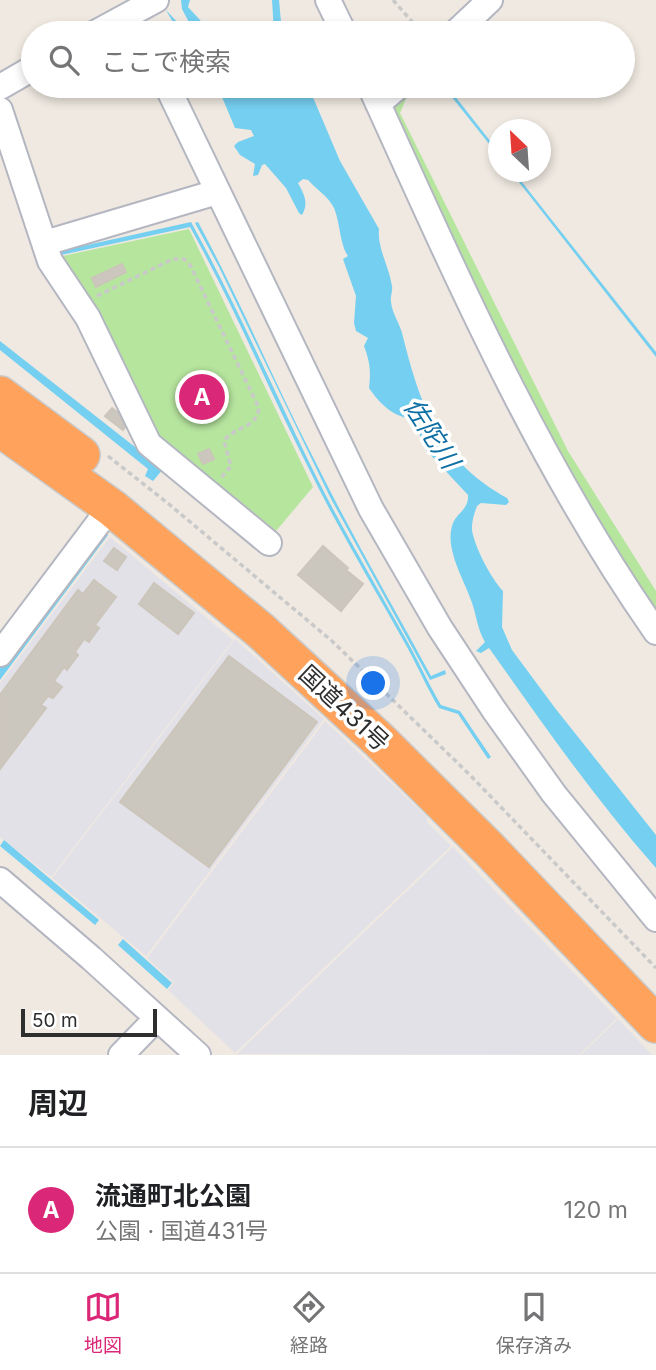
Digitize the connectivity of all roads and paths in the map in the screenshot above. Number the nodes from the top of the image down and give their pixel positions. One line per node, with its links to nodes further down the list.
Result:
1 (328, 0): 6 (street)
2 (393, 0): 7 (path)
3 (490, 0): 8 (street)
4 (143, 14): 5 (street)
5 (125, 21)
6 (338, 21)
7 (411, 21)
8 (468, 21)
9 (21, 75): 10 (street)
10 (0, 87)
11 (173, 98): 14 (street)
12 (375, 98): 23 (street)
13 (0, 110): 15 (street)
14 (217, 192): 15 (street); 26 (street)
15 (45, 243): 20 (street)
16 (93, 299): 20 (path)
17 (0, 396): 28 (highway, 国道431号)
18 (0, 428): 30 (highway, 国道431号)
19 (98, 448): 27 (path)
20 (209, 493): 22 (street)
21 (100, 521): 24 (street)
22 (269, 543)
23 (656, 632)
24 (0, 654)
25 (0, 880): 29 (street)
26 (656, 919)
27 (656, 968)
28 (656, 992)
29 (157, 1018): 31 (street); 32 (street)
30 (656, 1024)
31 (121, 1055)
32 (198, 1055)

